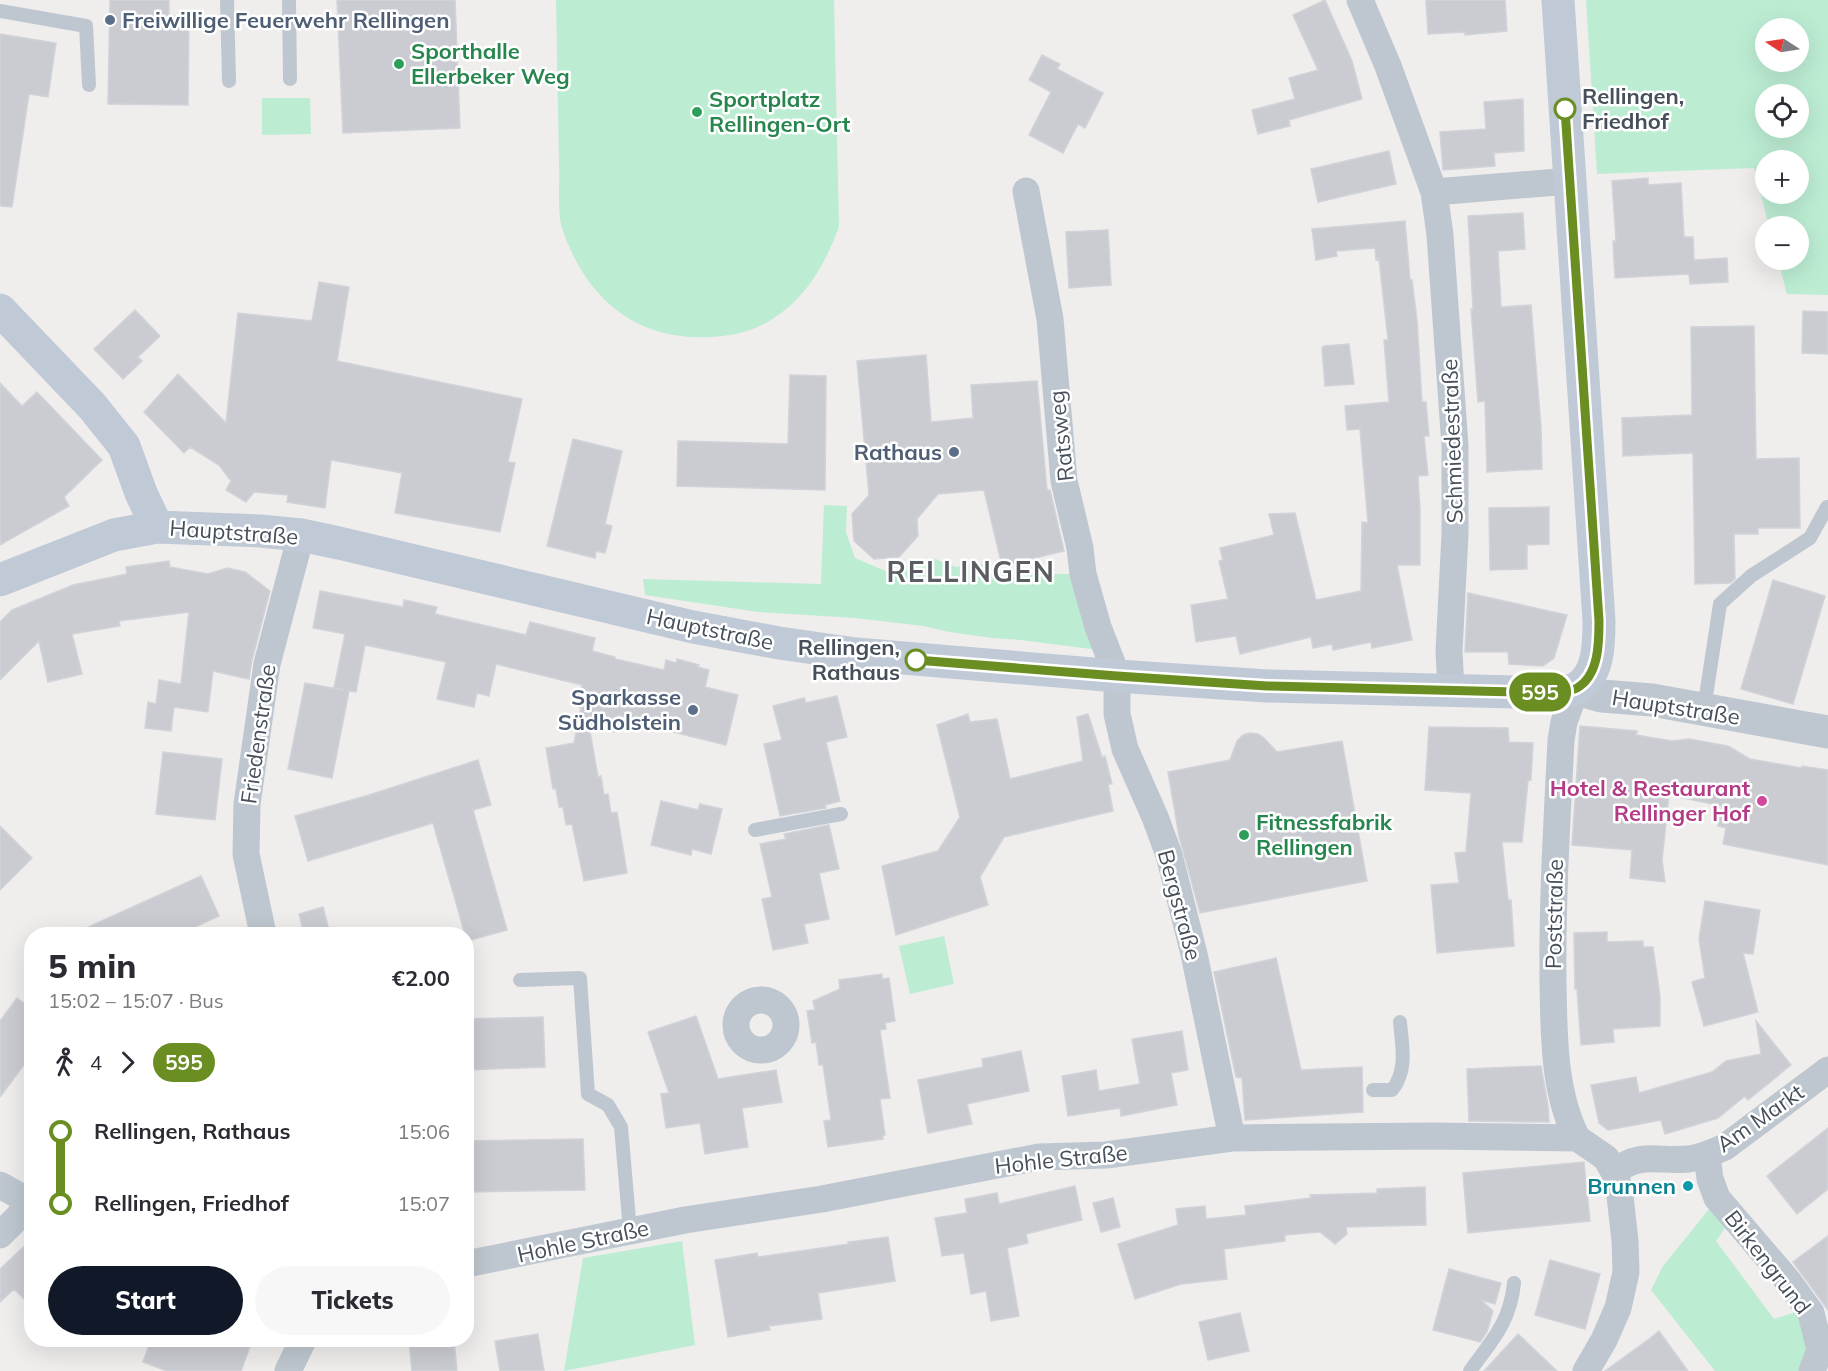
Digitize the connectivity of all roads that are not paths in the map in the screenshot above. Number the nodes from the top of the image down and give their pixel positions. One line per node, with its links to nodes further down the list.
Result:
1 (227, 0): 7 (lane)
2 (289, 0): 6 (lane)
3 (1360, 0): 11 (street, Schmiedestraße)
4 (1558, 0): 9 (main road)
5 (0, 11): 8 (lane)
6 (290, 80)
7 (229, 81)
8 (89, 84)
9 (1570, 181): 11 (street); 18 (main road)
10 (1026, 191): 17 (street, Ratsweg)
11 (1434, 192): 19 (street, Schmiedestraße)
12 (0, 310): 14 (main road)
13 (1827, 507): 20 (lane)
14 (157, 527): 15 (main road, Hauptstraße); 16 (main road, Hauptstraße)
15 (301, 535): 17 (main road, Hauptstraße); 24 (street, Friedenstraße)
16 (0, 580)
17 (1117, 676): 19 (main road, Hauptstraße); 29 (street, Bergstraße)
18 (1576, 689): 19 (main road, Hauptstraße); 20 (street, Hauptstraße); 30 (street, Poststraße)
19 (1451, 690)
20 (1704, 709): 21 (street, Hauptstraße)
21 (1828, 732)
22 (841, 814): 23 (lane)
23 (756, 830)
24 (262, 927)
25 (520, 980): 36 (lane)
26 (1400, 1022): 28 (lane)
27 (1828, 1070): 31 (street, Am Markt)
28 (1373, 1090)
29 (1232, 1138): 30 (street, Hohle Straße); 36 (street, Hohle Straße)
30 (1577, 1138): 32 (street)
31 (1707, 1155): 32 (street, Am Markt); 44 (street, Birkengrund)
32 (1614, 1172): 43 (street)
33 (0, 1185): 34 (street)
34 (24, 1199)
35 (24, 1210): 37 (street)
36 (630, 1231): 38 (street, Hohle Straße)
37 (0, 1235)
38 (474, 1262)
39 (1514, 1283): 42 (lane)
40 (300, 1347): 41 (street)
41 (288, 1371)
42 (1470, 1371)
43 (1586, 1371)
44 (1812, 1371)

